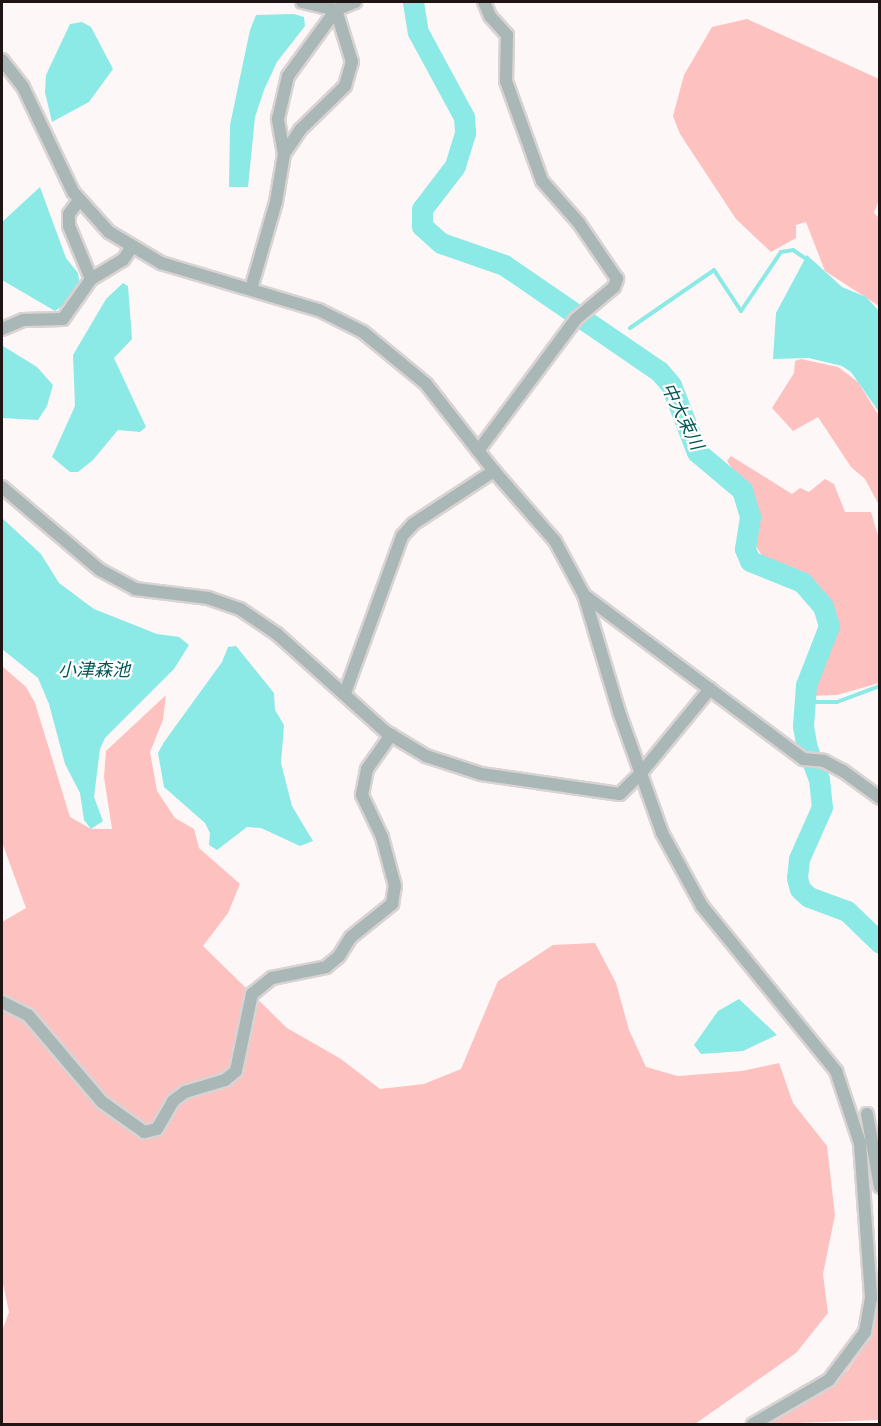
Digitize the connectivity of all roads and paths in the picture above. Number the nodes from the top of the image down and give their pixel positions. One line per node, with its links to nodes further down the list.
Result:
1 (302, 2): 4 (street)
2 (355, 2): 4 (street)
3 (484, 2): 12 (street)
4 (336, 10): 6 (street); 6 (street)
5 (2, 60): 7 (street)
6 (284, 154): 10 (street)
7 (78, 200): 8 (street); 9 (street)
8 (131, 248): 9 (street); 10 (street)
9 (91, 279): 11 (street)
10 (251, 289): 12 (street)
11 (2, 329)
12 (478, 451): 13 (street)
13 (494, 471): 15 (street); 17 (street)
14 (2, 487): 17 (street)
15 (584, 595): 16 (street); 19 (street)
16 (710, 688): 19 (street); 20 (street)
17 (345, 693): 18 (street)
18 (391, 735): 19 (street); 21 (street)
19 (641, 774): 22 (street)
20 (879, 798)
21 (2, 1002)
22 (867, 1114): 23 (street); 24 (street)
23 (879, 1187)
24 (753, 1425)

